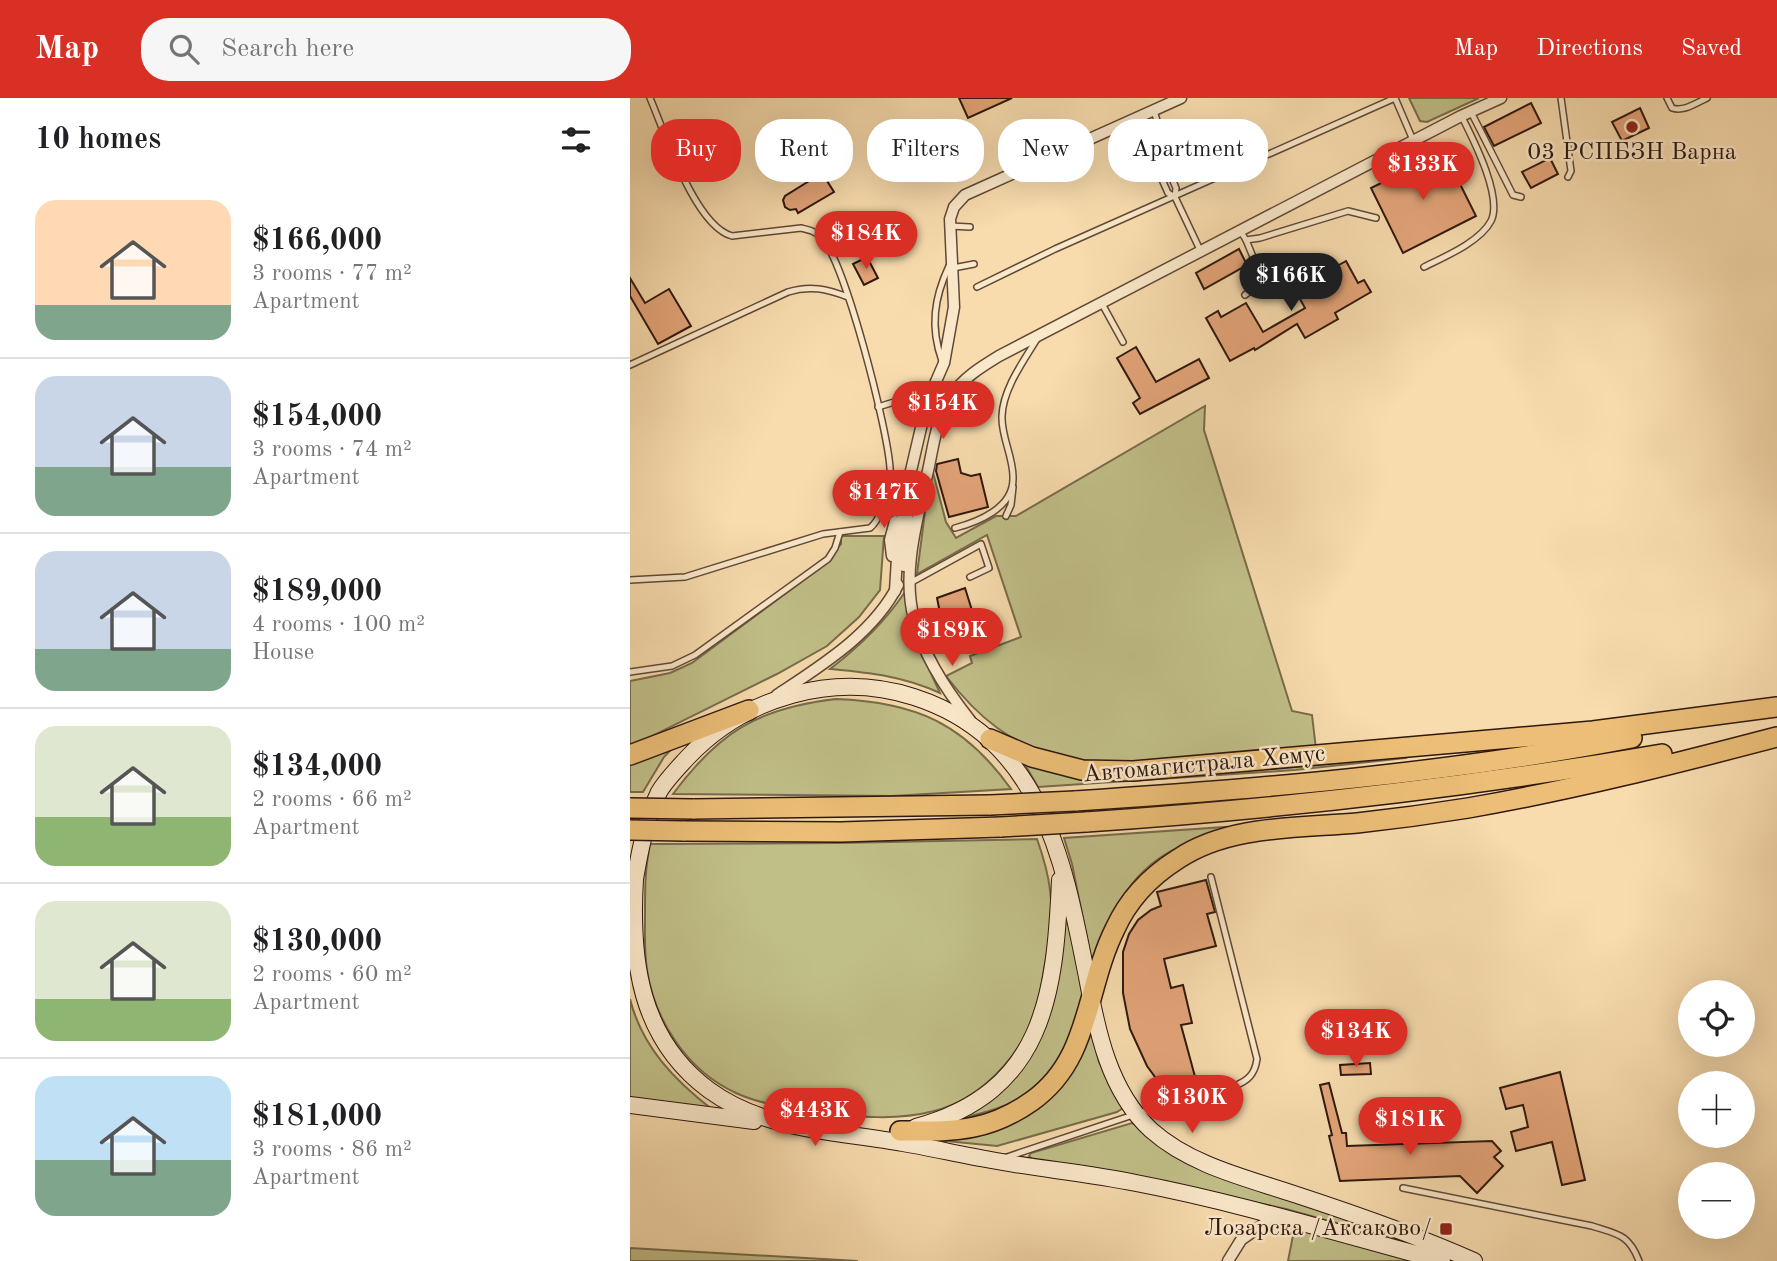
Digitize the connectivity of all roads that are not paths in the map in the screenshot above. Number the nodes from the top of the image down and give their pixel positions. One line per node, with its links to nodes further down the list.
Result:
1 (650, 98): 26 (lane)
2 (1181, 98): 7 (street)
3 (1501, 98): 8 (street)
4 (1561, 98): 12 (lane)
5 (1667, 98): 6 (lane)
6 (1707, 98)
7 (1154, 110): 9 (street); 14 (lane)
8 (1466, 114): 11 (street); 15 (lane); 23 (lane)
9 (1135, 119)
10 (1108, 131): 17 (street)
11 (1414, 142): 14 (lane); 19 (street)
12 (1568, 177)
13 (1163, 182): 14 (lane)
14 (1175, 197): 20 (lane); 24 (lane)
15 (1521, 197)
16 (1376, 218): 19 (lane)
17 (950, 226): 18 (lane); 21 (street)
18 (970, 227)
19 (1244, 236): 20 (street); 25 (lane)
20 (1201, 252): 27 (street)
21 (953, 264): 22 (lane); 30 (street); 30 (lane)
22 (974, 264)
23 (1424, 267)
24 (976, 287)
25 (1245, 295)
26 (848, 297): 31 (lane); 33 (lane)
27 (1101, 302): 28 (street); 29 (lane)
28 (1038, 336): 34 (lane); 40 (street)
29 (1123, 342)
30 (944, 363): 42 (street)
31 (630, 365)
32 (907, 398): 33 (lane)
33 (878, 407): 37 (lane)
34 (1013, 480): 35 (lane); 36 (lane)
35 (1006, 516)
36 (955, 528)
37 (840, 532): 39 (lane); 41 (lane)
38 (970, 577): 40 (lane)
39 (630, 580)
40 (910, 583): 45 (street)
41 (630, 672)
42 (772, 699): 43 (main road); 45 (main road)
43 (749, 709): 48 (highway); 49 (main road)
44 (1777, 709): 47 (highway); 50 (highway, Автомагистрала Хемус, bridge)
45 (974, 726): 47 (main road)
46 (1777, 735): 51 (highway, Автомагистрала Хемус, bridge); 55 (highway)
47 (990, 739): 53 (main road)
48 (630, 755)
49 (661, 789): 52 (main road); 58 (main road)
50 (630, 808)
51 (630, 830)
52 (630, 844)
53 (1060, 864): 55 (main road); 59 (main road)
54 (1212, 877): 57 (lane)
55 (1091, 998): 57 (main road); 59 (highway)
56 (630, 1105): 58 (main road)
57 (1136, 1114): 61 (lane); 66 (main road)
58 (781, 1124): 60 (main road)
59 (900, 1131): 60 (main road)
60 (855, 1135): 61 (main road)
61 (994, 1161): 63 (main road)
62 (1403, 1188): 67 (lane)
63 (1272, 1213): 64 (street); 65 (main road)
64 (1228, 1261)
65 (1442, 1261)
66 (1474, 1261)
67 (1639, 1261)

